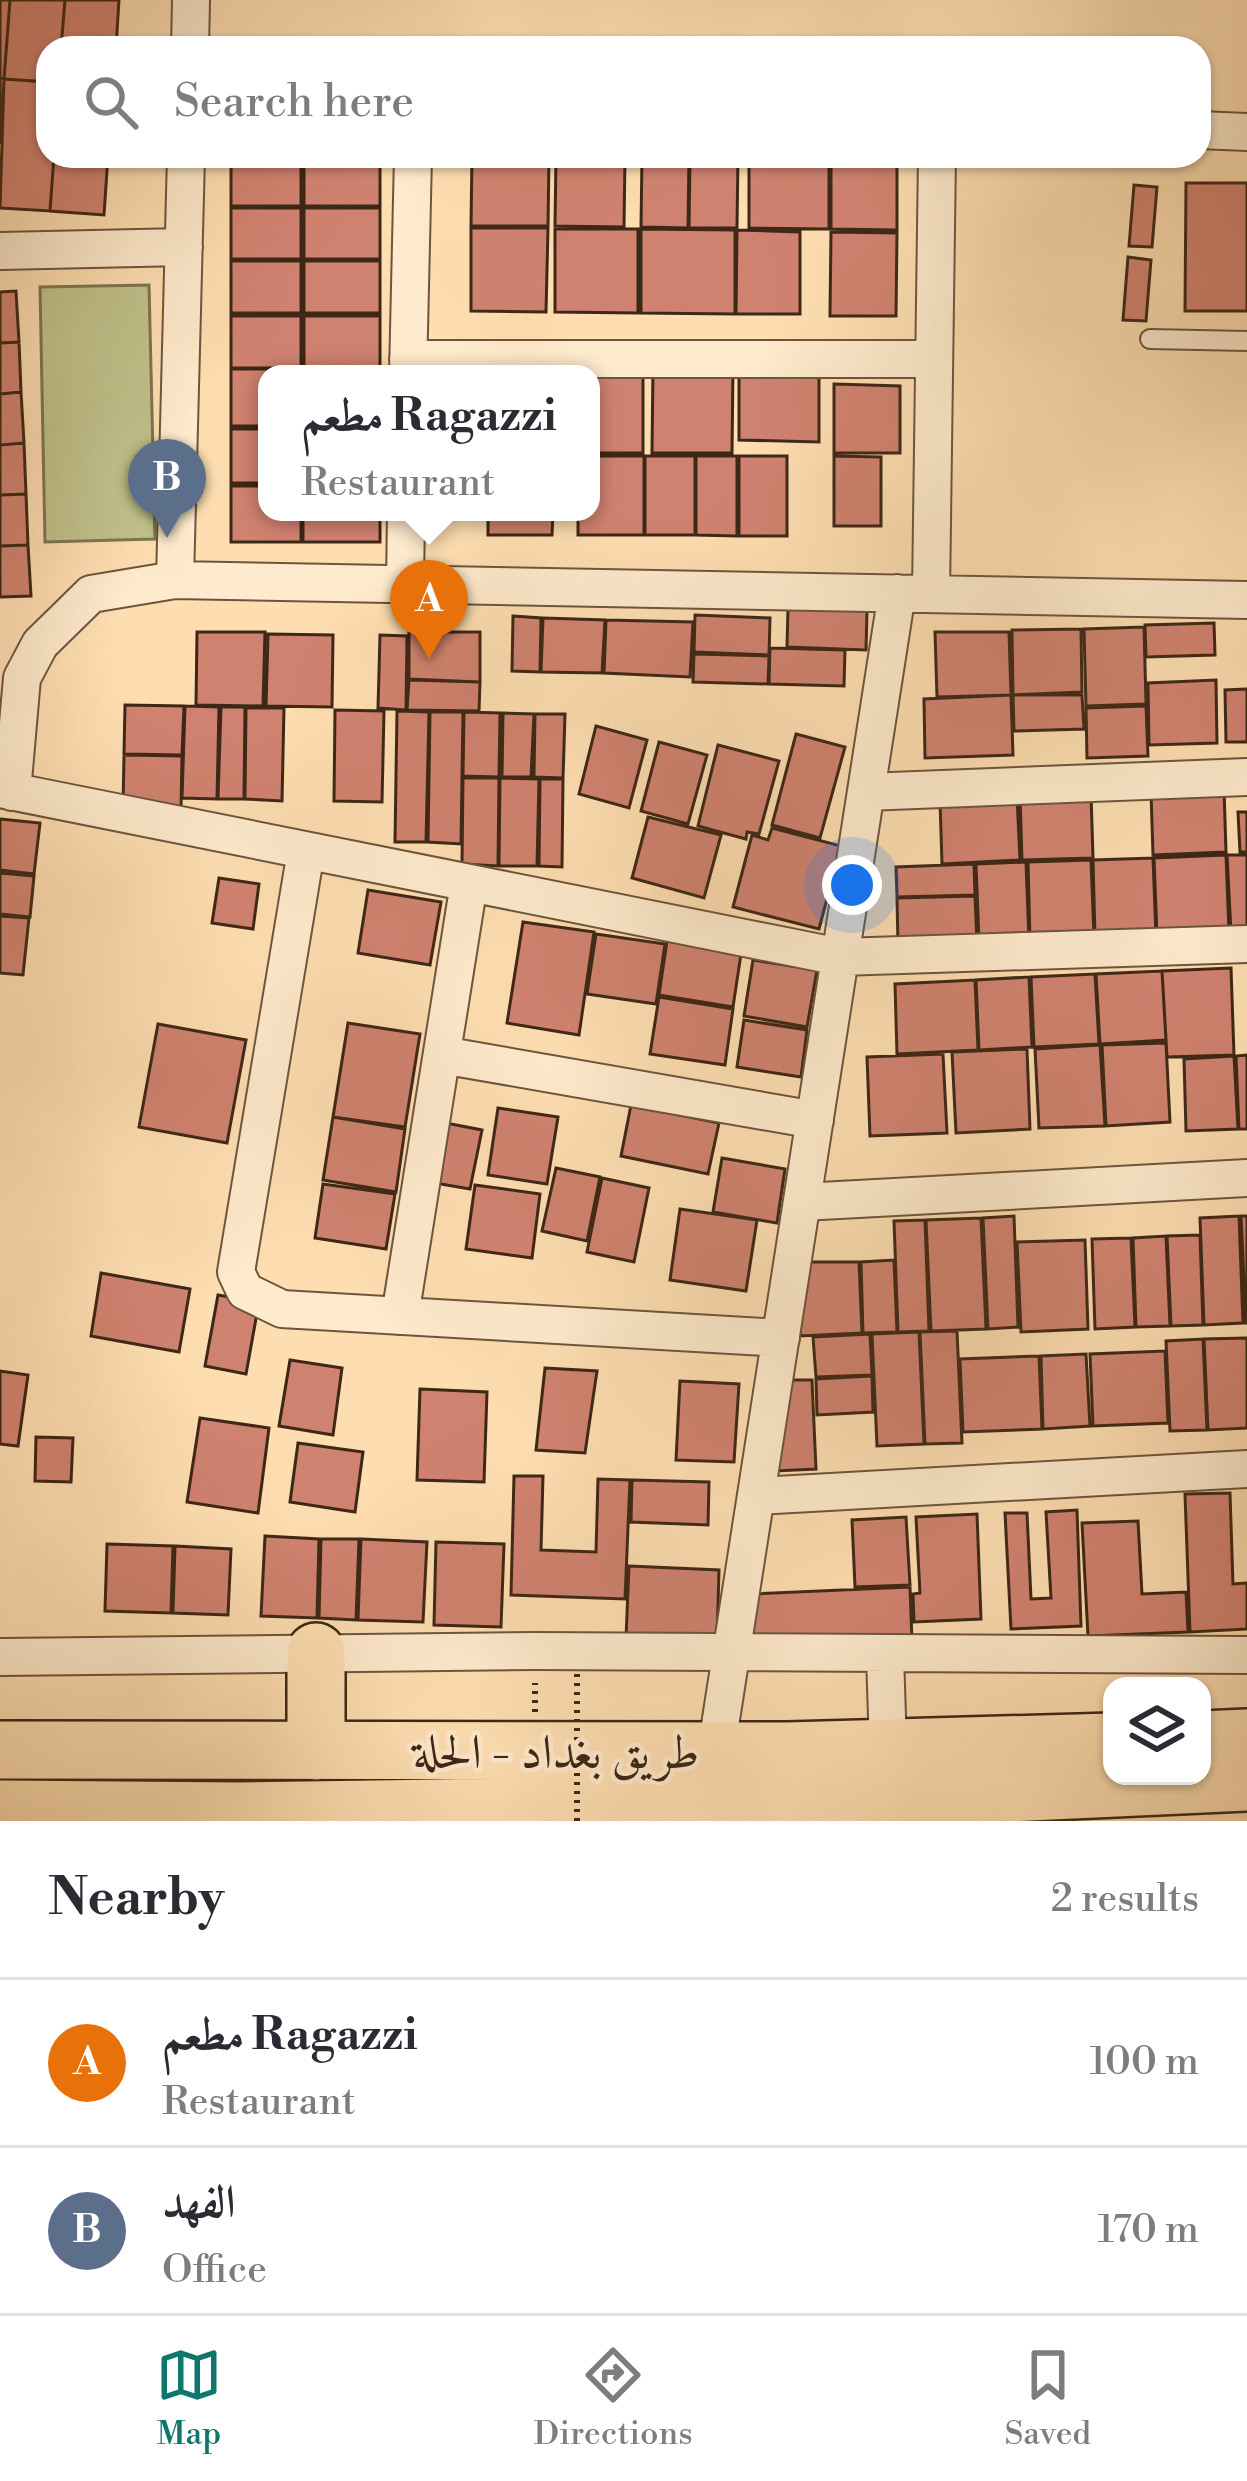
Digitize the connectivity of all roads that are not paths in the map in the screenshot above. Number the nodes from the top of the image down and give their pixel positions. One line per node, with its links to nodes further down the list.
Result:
1 (191, 0): 2 (street)
2 (190, 36)
3 (1211, 130): 4 (street)
4 (1247, 132)
5 (186, 168): 8 (street)
6 (412, 168): 13 (street)
7 (937, 168): 12 (street)
8 (184, 247): 9 (street); 16 (street)
9 (0, 251)
10 (1150, 339): 11 (lane)
11 (1247, 341)
12 (934, 359): 14 (street); 18 (street)
13 (408, 365)
14 (540, 365)
15 (406, 521): 17 (street)
16 (175, 580): 17 (street); 21 (street)
17 (405, 585): 18 (street)
18 (914, 594): 19 (street); 22 (street)
19 (1247, 600)
20 (1247, 777): 22 (street)
21 (6, 791): 23 (street)
22 (866, 792): 26 (street)
23 (306, 850): 24 (street); 31 (street)
24 (470, 883): 26 (street); 27 (street)
25 (1247, 944): 26 (street)
26 (840, 957): 28 (street)
27 (442, 1055): 28 (street); 31 (street)
28 (814, 1120): 30 (street)
29 (1247, 1178): 30 (street)
30 (802, 1202): 32 (street)
31 (400, 1316): 32 (street)
32 (781, 1338): 34 (street)
33 (1247, 1469): 34 (street)
34 (756, 1496): 36 (street)
35 (316, 1652): 36 (street); 39 (street); 44 (main road)
36 (731, 1654): 37 (street); 45 (street)
37 (885, 1654): 38 (street); 48 (street)
38 (1247, 1654)
39 (0, 1657)
40 (1247, 1738): 41 (main road)
41 (1211, 1740)
42 (1103, 1744): 46 (main road)
43 (0, 1750): 44 (main road, طريق بغداد - الحلة)
44 (316, 1751): 45 (main road, طريق بغداد - الحلة)
45 (716, 1751): 48 (main road, طريق بغداد - الحلة)
46 (984, 1769): 47 (main road); 48 (main road)
47 (1247, 1782)
48 (862, 1795): 50 (main road)
49 (0, 1809): 50 (main road)
50 (246, 1816)

